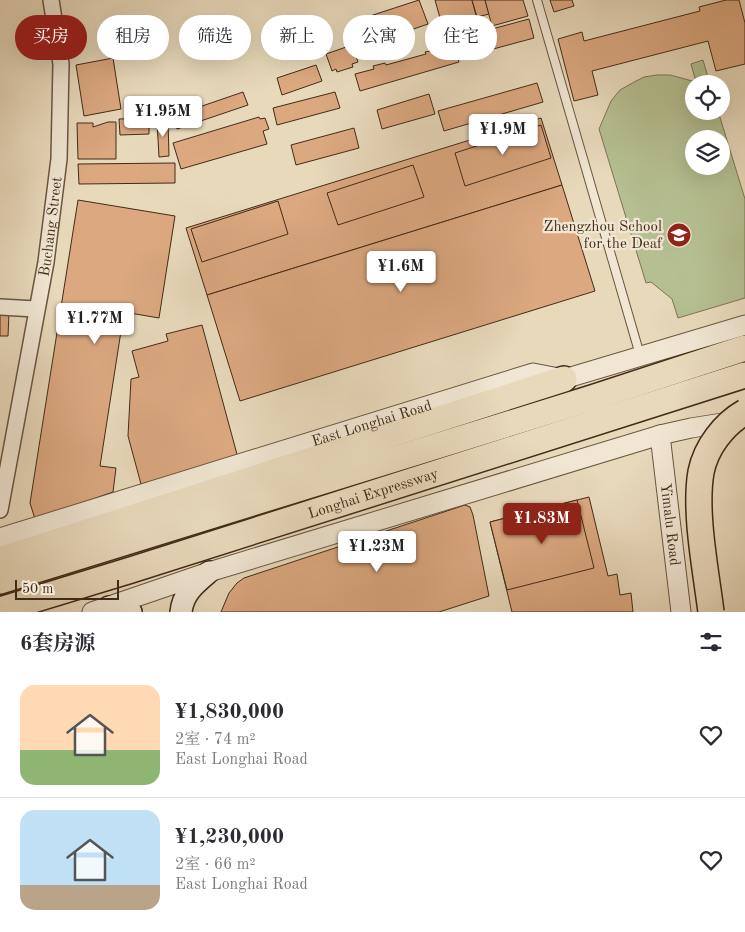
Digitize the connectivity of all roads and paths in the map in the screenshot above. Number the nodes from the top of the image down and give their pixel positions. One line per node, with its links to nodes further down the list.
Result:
1 (51, 0): 4 (street, Buchang Street)
2 (538, 0): 7 (lane)
3 (0, 307): 4 (street)
4 (36, 309): 13 (street, Buchang Street)
5 (745, 324): 7 (street, East Longhai Road)
6 (745, 348): 17 (highway, Longhai Expressway)
7 (640, 355): 9 (street, East Longhai Road)
8 (745, 374): 18 (highway, Longhai Expressway)
9 (564, 379): 14 (street, East Longhai Road); 15 (highway)
10 (745, 412): 23 (highway, bridge)
11 (745, 419): 12 (street)
12 (660, 436): 16 (street); 22 (street, Yimalu Road)
13 (0, 510)
14 (0, 538)
15 (0, 560)
16 (209, 572): 19 (street); 21 (main road)
17 (0, 581)
18 (0, 610)
19 (100, 610): 20 (main road)
20 (131, 612)
21 (181, 612)
22 (681, 612)
23 (711, 612)

